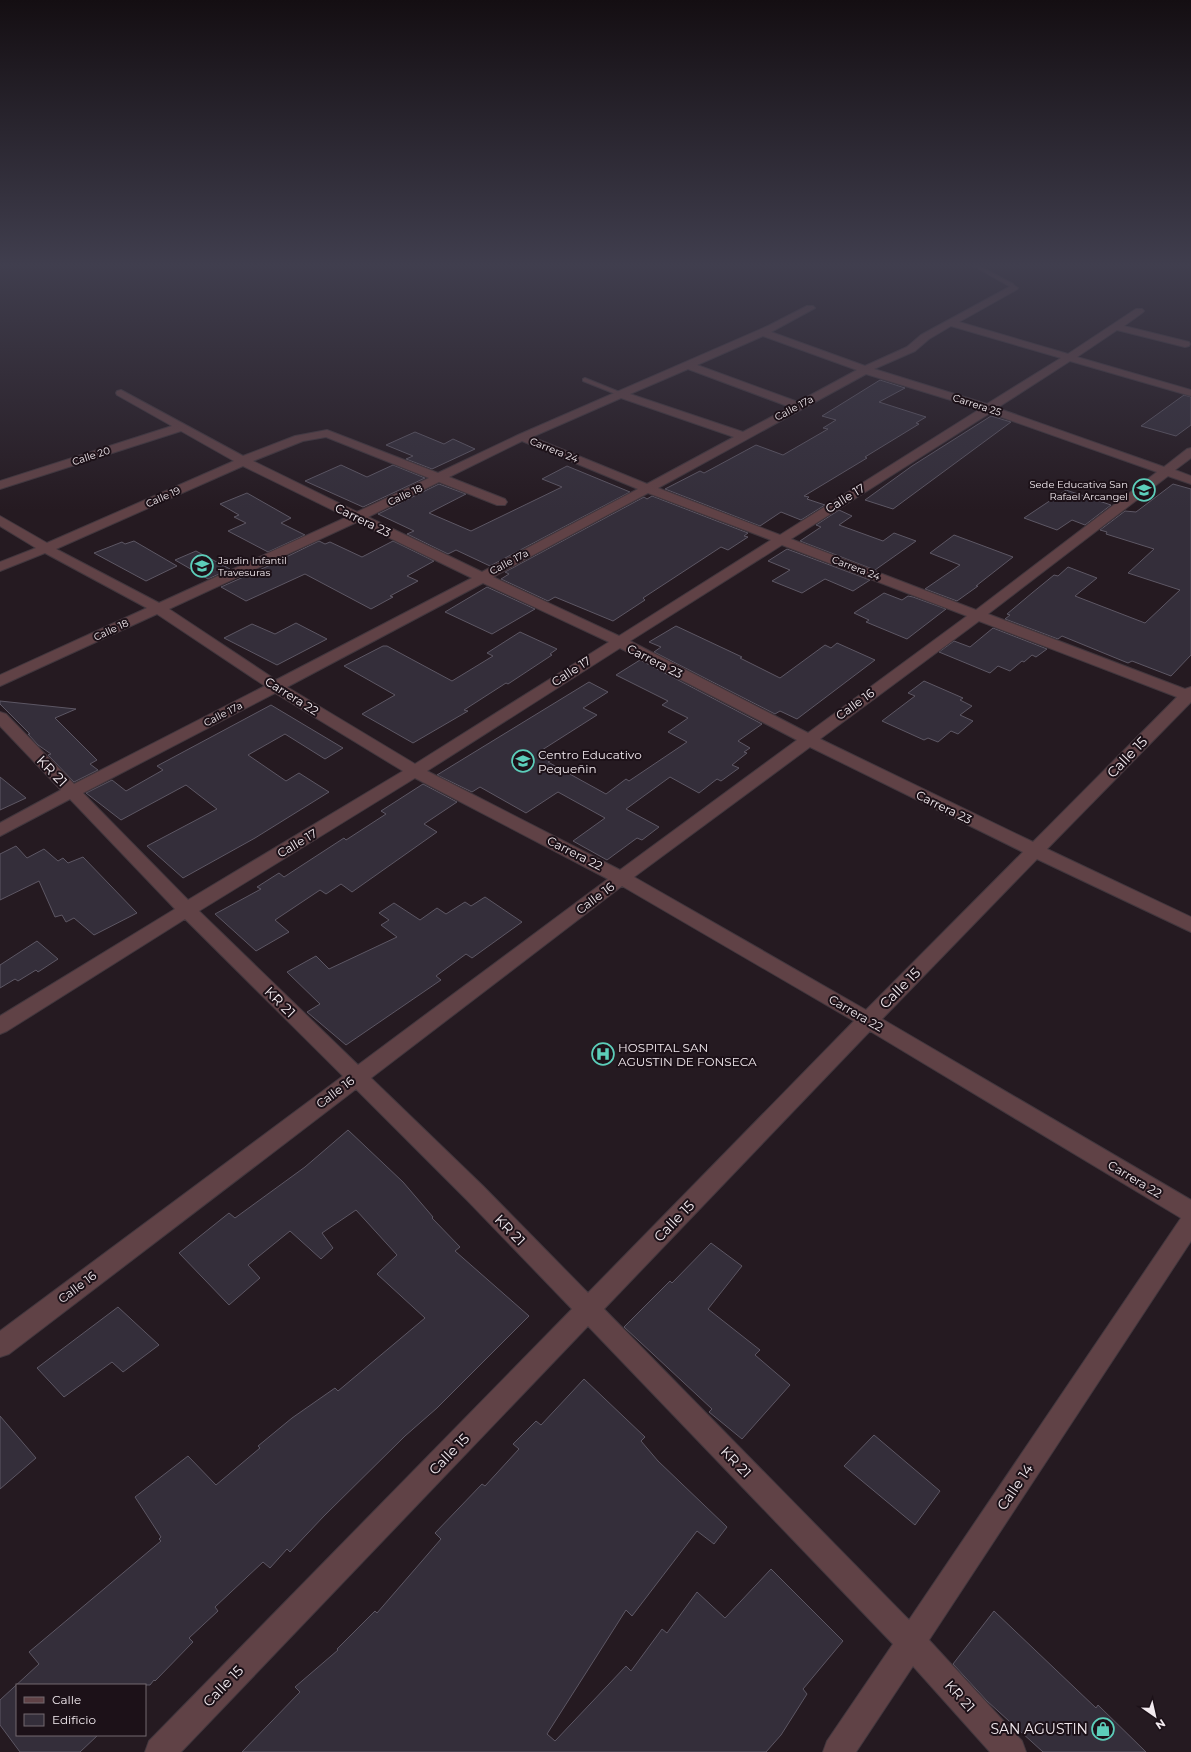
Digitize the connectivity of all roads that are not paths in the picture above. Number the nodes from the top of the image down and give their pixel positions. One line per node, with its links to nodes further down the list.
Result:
1 (729, 347): 7 (street, Calle 18)
2 (802, 347): 8 (street, Carrera 25)
3 (914, 347): 8 (street, Calle 17a)
4 (1034, 347): 6 (street)
5 (1086, 347): 6 (street, Calle 17)
6 (1070, 357): 11 (street); 14 (street, Calle 17)
7 (688, 365): 12 (street, Calle 18); 13 (street)
8 (866, 370): 13 (street, Calle 17a); 14 (street, Carrera 25)
9 (585, 380): 12 (lane)
10 (121, 393): 15 (street, Carrera 23)
11 (1191, 393)
12 (620, 394): 16 (street); 17 (street, Calle 18)
13 (799, 406): 16 (street, Calle 17a)
14 (987, 408): 20 (street, Carrera 25); 28 (street, Calle 17)
15 (182, 427): 19 (street, Carrera 23); 23 (street, Calle 20)
16 (742, 436): 24 (street, Calle 17a)
17 (522, 437): 21 (street, Calle 18); 24 (street, Carrera 24)
18 (1191, 452): 20 (street, Calle 16)
19 (243, 461): 21 (street, Calle 19); 26 (street, Carrera 23); 29 (street, Calle 19)
20 (1166, 472): 22 (street, Carrera 25); 33 (street, Calle 16)
21 (442, 477): 25 (street); 26 (street, Calle 18)
22 (1191, 480)
23 (0, 485)
24 (648, 489): 28 (street, Carrera 24); 31 (street, Calle 17a)
25 (501, 502)
26 (357, 517): 31 (street, Carrera 23); 32 (street, Calle 18)
27 (0, 520): 29 (street, Carrera 22)
28 (780, 539): 33 (street, Carrera 24); 34 (street, Calle 17)
29 (47, 549): 30 (street, Calle 19); 32 (street, Carrera 22)
30 (0, 567)
31 (481, 577): 34 (street, Carrera 23); 36 (street, Calle 17a)
32 (158, 608): 35 (street, Calle 18); 36 (street, Carrera 22)
33 (977, 616): 37 (street, Carrera 24); 39 (street, Calle 16)
34 (618, 641): 39 (street, Carrera 23); 40 (street, Calle 17)
35 (0, 681)
36 (276, 687): 40 (street, Carrera 22); 41 (street, Calle 17a)
37 (1190, 695): 43 (street, Calle 15)
38 (0, 717): 41 (street, KR 21)
39 (807, 739): 43 (street, Carrera 23); 44 (street, Calle 16)
40 (415, 771): 44 (street, Carrera 22); 45 (street, Calle 17)
41 (71, 791): 42 (street, Calle 17a); 45 (street, KR 21)
42 (0, 830)
43 (1036, 850): 46 (street, Carrera 23); 47 (street, Calle 15)
44 (621, 878): 47 (street, Carrera 22); 49 (street, Calle 16)
45 (187, 910): 48 (street, Calle 17); 49 (street, KR 21)
46 (1191, 926)
47 (868, 1020): 50 (street, Carrera 22); 52 (street, Calle 15)
48 (0, 1026)
49 (356, 1076): 52 (street, KR 21); 53 (street, Calle 16)
50 (1191, 1212)
51 (1191, 1222): 54 (street, Calle 14)
52 (588, 1310): 54 (street, KR 21); 55 (street, Calle 15)
53 (0, 1346)
54 (912, 1643): 56 (street, Calle 14); 57 (street, KR 21)
55 (160, 1752)
56 (838, 1752)
57 (1011, 1752)

